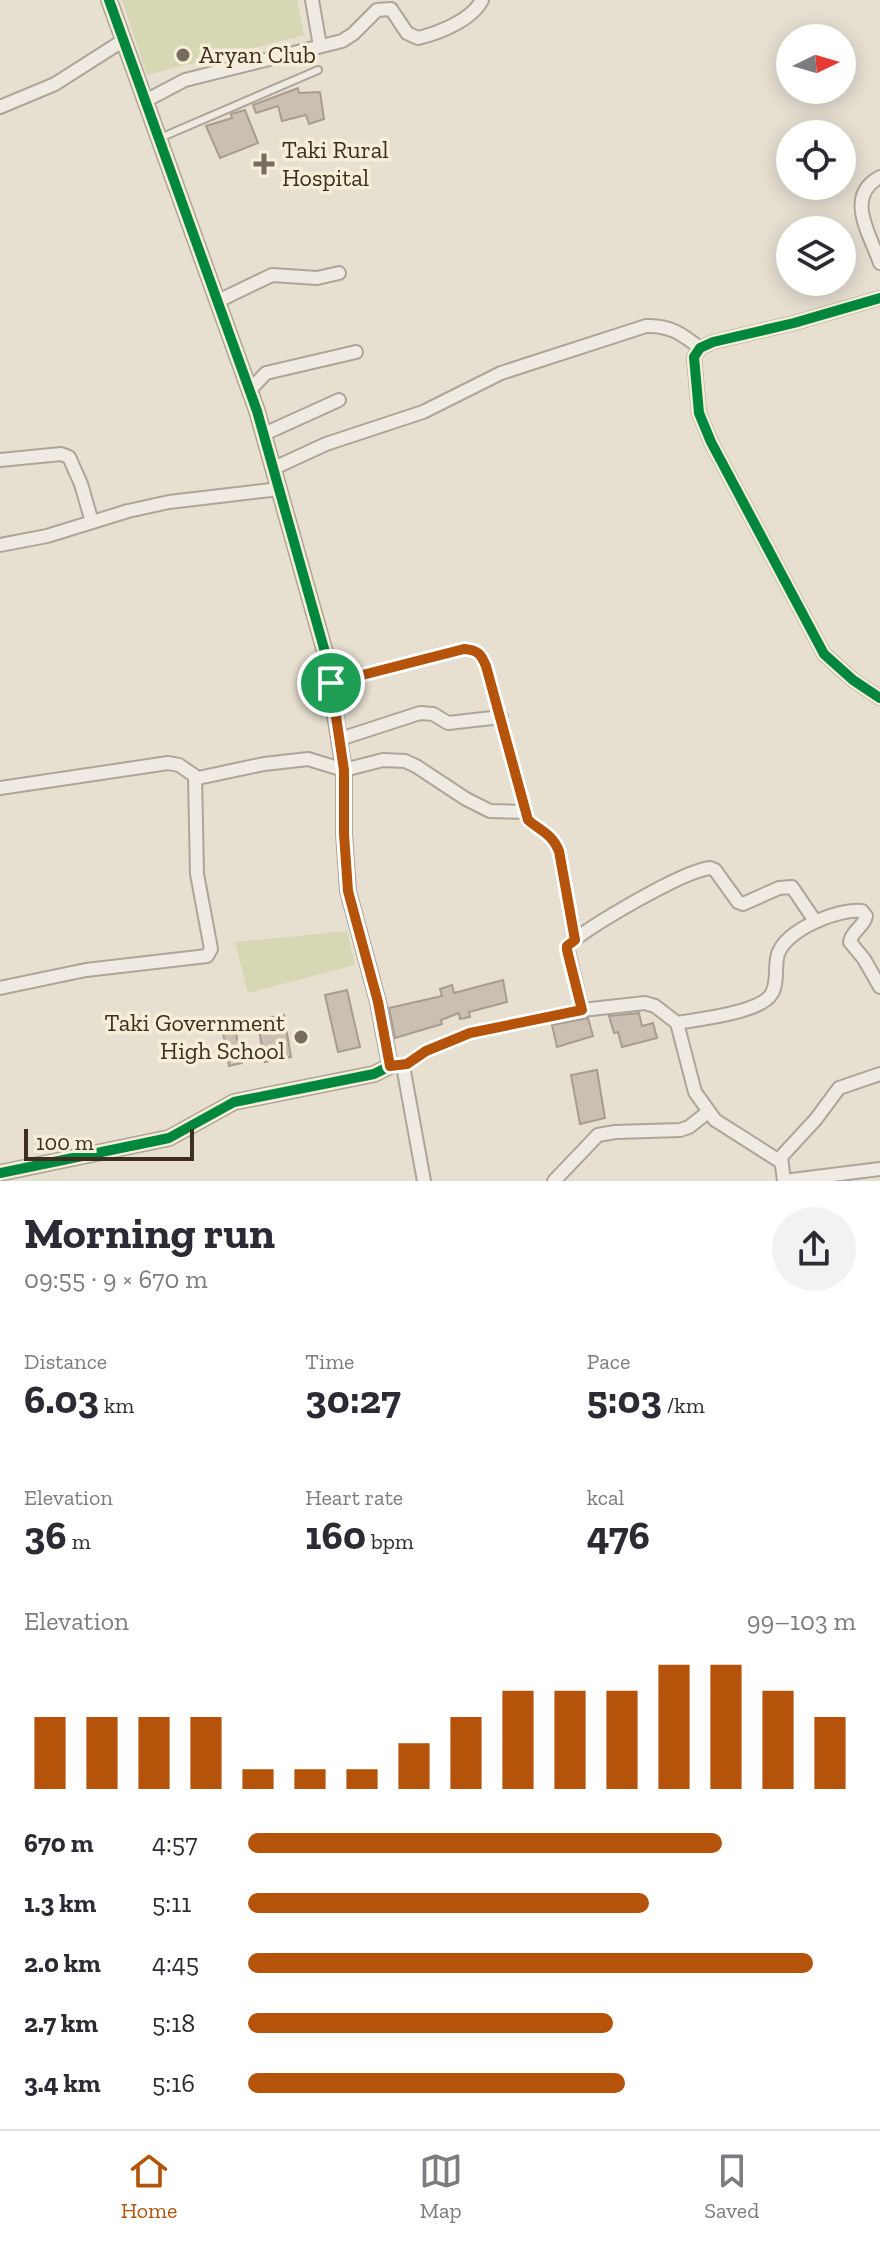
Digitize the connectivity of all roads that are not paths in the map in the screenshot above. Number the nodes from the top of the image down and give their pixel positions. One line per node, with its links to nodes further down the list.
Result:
1 (109, 0): 5 (street)
2 (312, 0): 6 (street)
3 (482, 0): 4 (street)
4 (395, 5): 6 (street)
5 (124, 40): 8 (street); 9 (street)
6 (320, 46): 8 (street)
7 (318, 70): 10 (lane)
8 (147, 100): 10 (street)
9 (0, 107)
10 (160, 138): 15 (street)
11 (880, 177): 12 (street)
12 (880, 263)
13 (339, 273): 15 (street)
14 (880, 298): 16 (street)
15 (218, 301): 18 (street)
16 (700, 348): 22 (street); 27 (street)
17 (356, 352): 18 (street)
18 (250, 390): 20 (street)
19 (339, 400): 20 (street)
20 (264, 434): 22 (street)
21 (0, 460): 24 (street)
22 (274, 468): 23 (street)
23 (279, 489): 24 (street); 26 (street)
24 (92, 522): 25 (street)
25 (0, 545)
26 (331, 683): 28 (street); 29 (street)
27 (880, 698)
28 (501, 717): 29 (street); 33 (street)
29 (340, 739): 30 (street)
30 (344, 770): 31 (street); 33 (street); 42 (street)
31 (195, 777): 32 (street); 39 (street)
32 (0, 788)
33 (525, 812): 37 (street)
34 (880, 912): 35 (street)
35 (866, 916): 36 (street); 38 (street)
36 (815, 921): 37 (street); 41 (street)
37 (575, 940): 40 (street)
38 (880, 987)
39 (0, 988)
40 (582, 1010): 41 (street); 42 (street)
41 (677, 1023): 44 (street)
42 (397, 1066): 47 (street); 49 (street)
43 (880, 1074): 45 (street)
44 (708, 1112): 45 (street); 50 (street)
45 (781, 1162): 51 (street)
46 (880, 1169): 48 (street)
47 (0, 1173)
48 (830, 1178): 51 (street)
49 (424, 1181)
50 (554, 1181)
51 (784, 1181)

